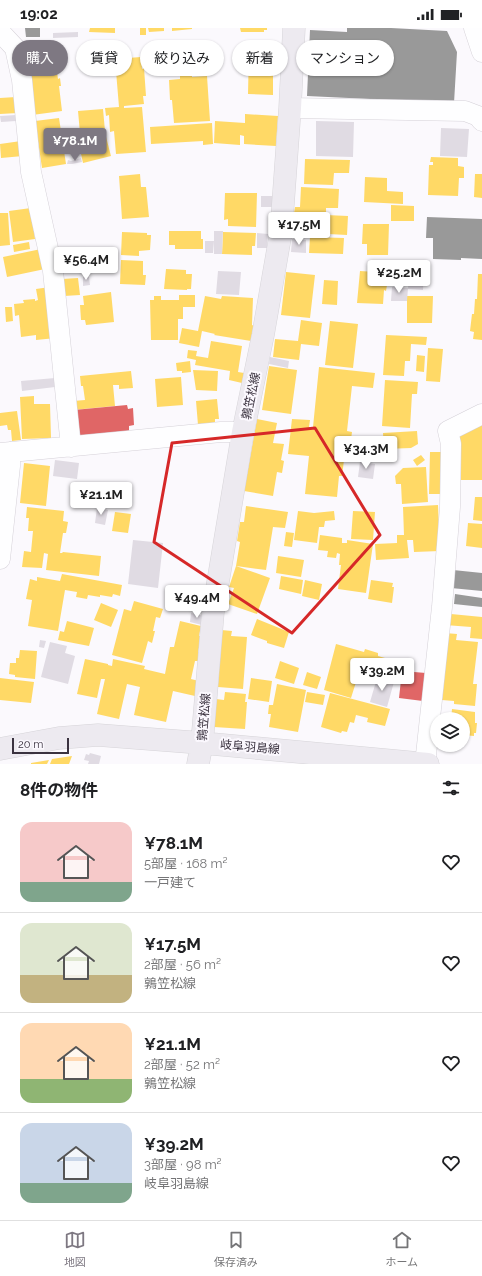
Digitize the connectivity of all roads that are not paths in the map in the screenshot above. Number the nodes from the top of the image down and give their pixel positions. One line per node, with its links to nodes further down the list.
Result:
1 (294, 28): 5 (main road, 鶉笠松線)
2 (474, 28): 4 (street)
3 (0, 32): 9 (street)
4 (482, 52)
5 (290, 108): 6 (street); 8 (main road, 鶉笠松線)
6 (482, 121)
7 (482, 414): 15 (street)
8 (243, 432): 9 (street); 12 (main road, 鶉笠松線)
9 (71, 447): 10 (street)
10 (5, 453): 11 (street)
11 (0, 559)
12 (202, 743): 13 (main road, 岐阜羽島線); 14 (main road, 鶉笠松線); 15 (main road, 岐阜羽島線)
13 (0, 749)
14 (198, 764)
15 (426, 764)

